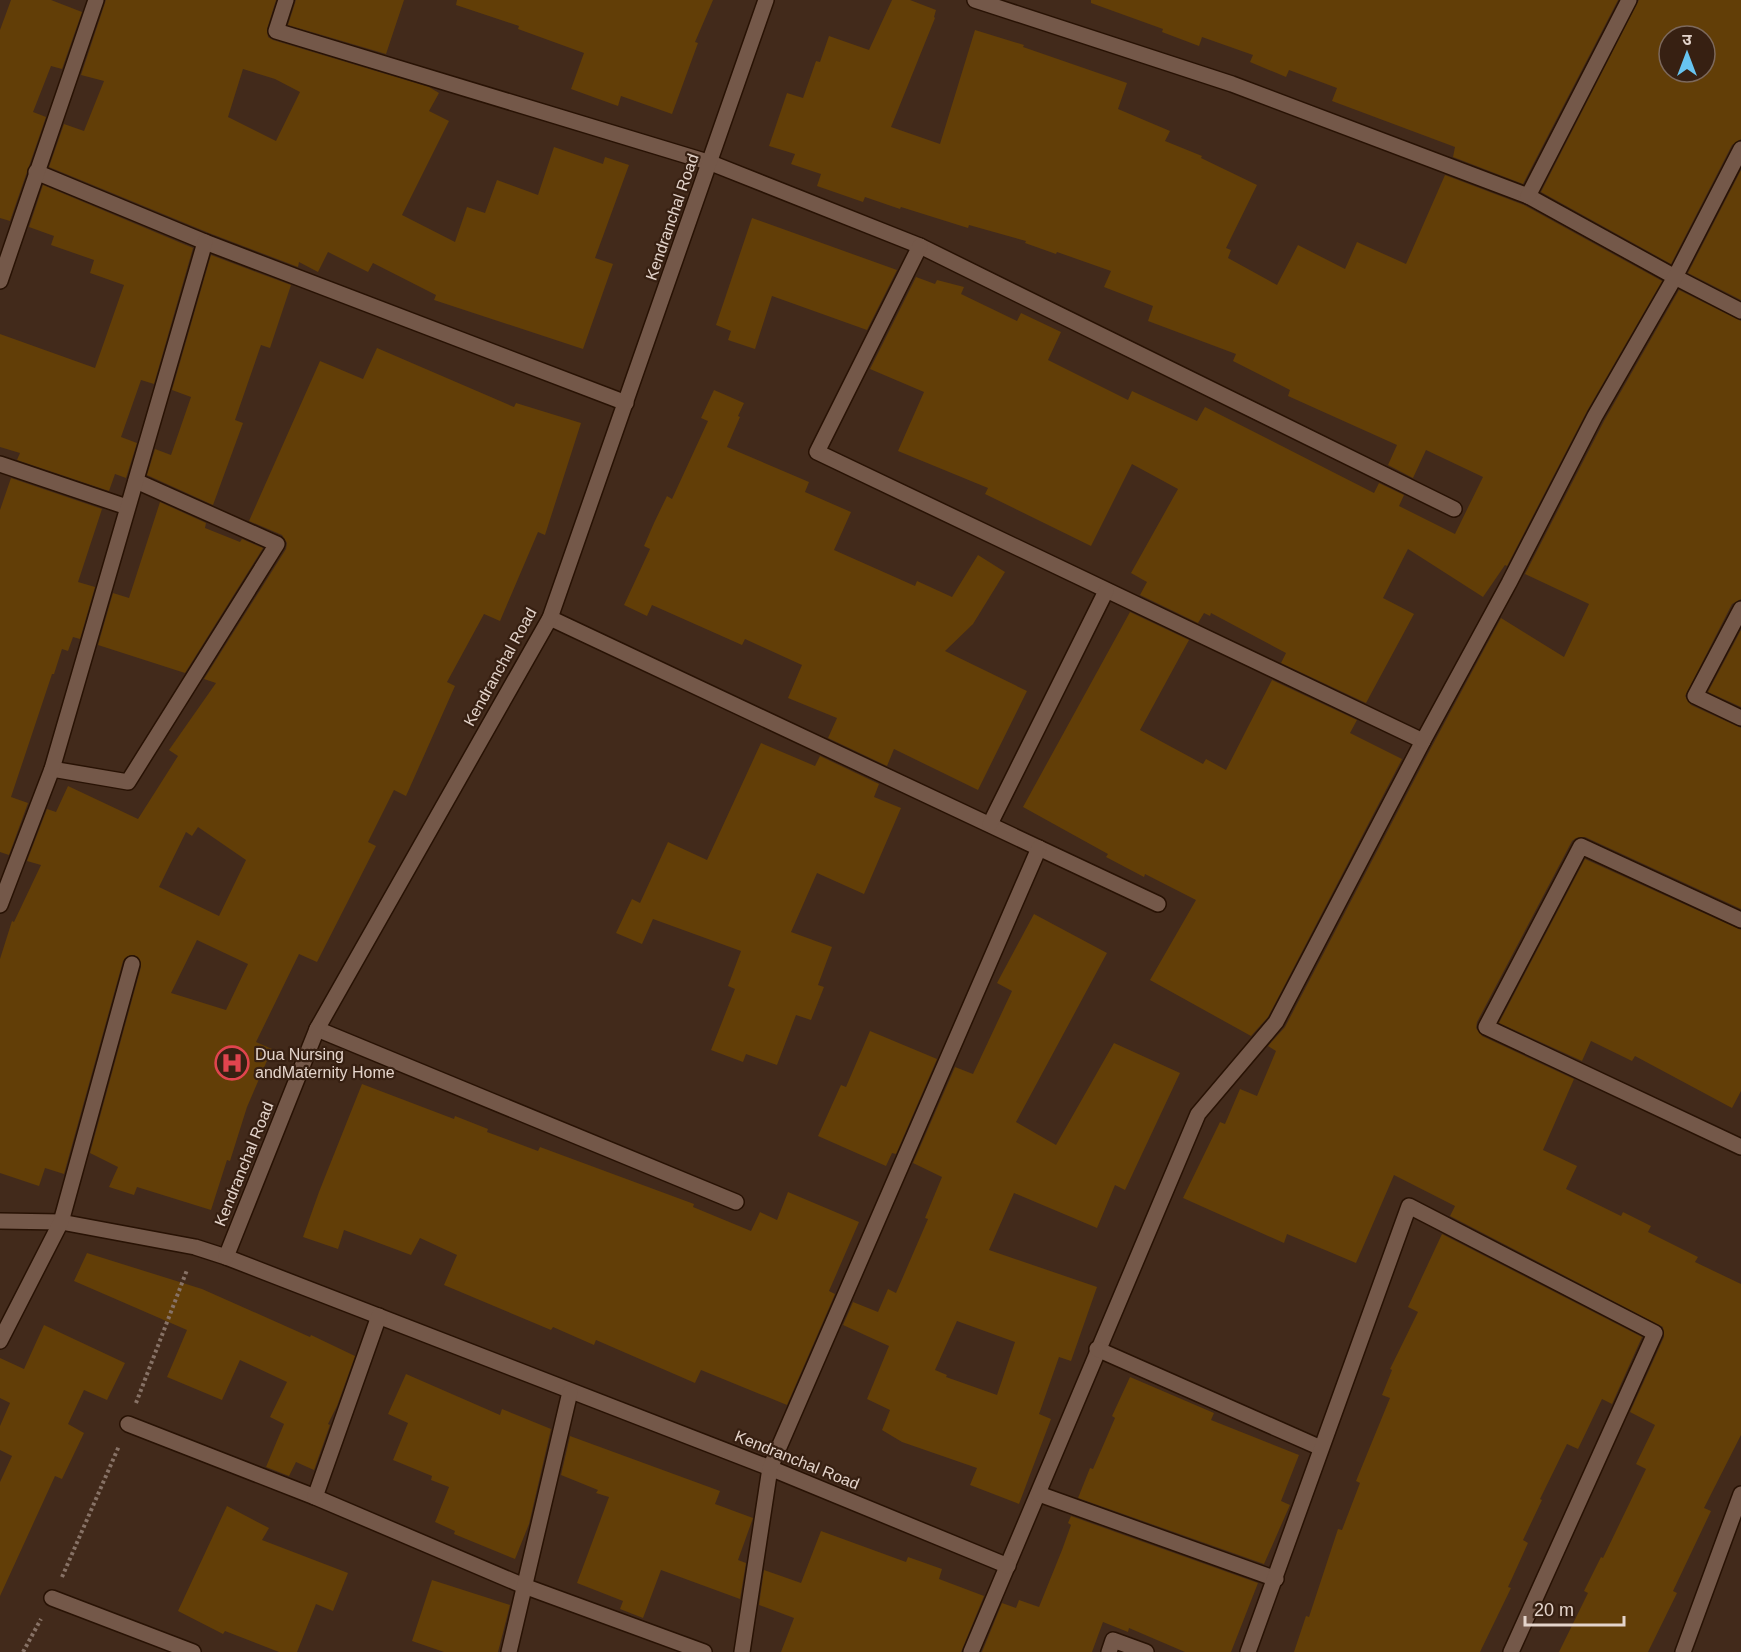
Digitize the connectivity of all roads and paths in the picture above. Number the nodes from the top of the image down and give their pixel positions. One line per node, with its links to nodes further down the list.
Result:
1 (96, 0): 8 (street)
2 (286, 0): 7 (street)
3 (766, 0): 7 (street, Kendranchal Road)
4 (975, 0): 9 (street)
5 (1629, 0): 9 (street)
6 (1741, 149): 12 (street)
7 (711, 163): 11 (street); 15 (street, Kendranchal Road)
8 (36, 172): 10 (street); 13 (street)
9 (1528, 196): 12 (street)
10 (205, 242): 15 (street); 17 (street)
11 (920, 246): 19 (street); 20 (street)
12 (1675, 277): 14 (street); 24 (street)
13 (0, 280)
14 (1741, 311)
15 (626, 403): 22 (street, Kendranchal Road)
16 (0, 464): 18 (street)
17 (136, 481): 18 (street); 25 (street)
18 (127, 507): 25 (street)
19 (1454, 509)
20 (1107, 591): 24 (street); 26 (street)
21 (1741, 609): 23 (street)
22 (550, 618): 26 (street); 33 (street, Kendranchal Road)
23 (1741, 718)
24 (1423, 741): 42 (street)
25 (52, 769): 28 (street)
26 (990, 824): 27 (street)
27 (1039, 848): 29 (street); 46 (street)
28 (6, 871): 30 (street)
29 (1158, 904)
30 (0, 905)
31 (1741, 920): 34 (street)
32 (132, 964): 37 (street)
33 (317, 1029): 35 (street); 39 (street, Kendranchal Road)
34 (1741, 1147)
35 (736, 1202)
36 (0, 1221): 37 (street, Kendranchal Road)
37 (61, 1222): 38 (street, Kendranchal Road); 41 (street)
38 (195, 1247): 39 (street, Kendranchal Road); 44 (path)
39 (226, 1257): 40 (street, Kendranchal Road)
40 (379, 1316): 43 (street, Kendranchal Road); 49 (street)
41 (0, 1341)
42 (1098, 1349): 45 (street); 47 (street)
43 (570, 1392): 46 (street, Kendranchal Road); 52 (street)
44 (128, 1424): 49 (street); 53 (path)
45 (1321, 1448): 51 (street); 63 (street)
46 (770, 1468): 50 (street, Kendranchal Road); 58 (street)
47 (1039, 1494): 50 (street); 51 (street)
48 (1741, 1494): 64 (street)
49 (315, 1497): 52 (street)
50 (1008, 1566): 59 (street)
51 (1276, 1579): 62 (street)
52 (524, 1586): 56 (street); 57 (street)
53 (52, 1598): 54 (path); 55 (street)
54 (23, 1652)
55 (193, 1652)
56 (509, 1652)
57 (704, 1652)
58 (742, 1652)
59 (971, 1652)
60 (1109, 1652): 61 (street)
61 (1146, 1652)
62 (1248, 1652)
63 (1511, 1652)
64 (1683, 1652)

